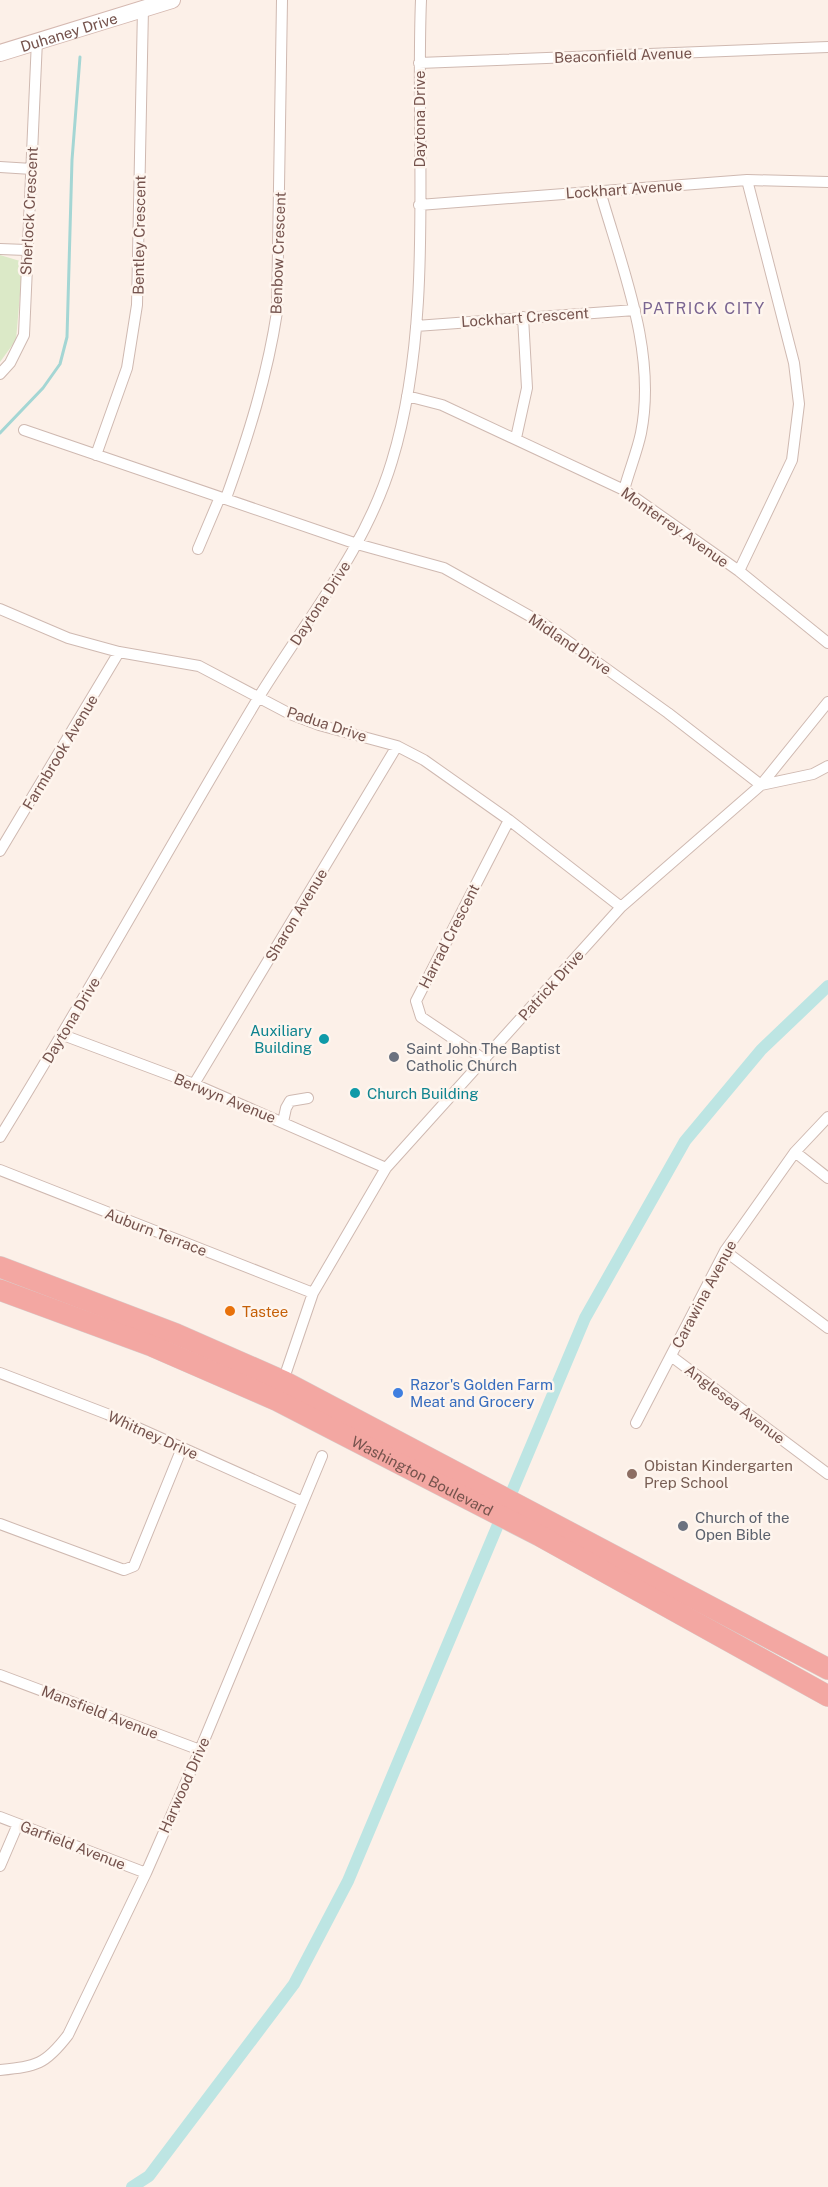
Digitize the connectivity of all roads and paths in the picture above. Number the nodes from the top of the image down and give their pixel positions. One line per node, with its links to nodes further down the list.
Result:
1 (172, 0): 4 (street, Duhaney Drive)
2 (282, 0): 26 (street, Benbow Crescent)
3 (421, 0): 8 (street, Daytona Drive)
4 (144, 8): 5 (street, Duhaney Drive); 24 (street, Bentley Crescent)
5 (37, 40): 7 (street, Duhaney Drive); 10 (street, Sherlock Crescent)
6 (828, 47): 8 (street, Beaconfield Avenue)
7 (0, 53)
8 (419, 63): 14 (street, Daytona Drive)
9 (0, 167): 10 (street)
10 (32, 169): 16 (street, Sherlock Crescent)
11 (747, 180): 12 (street, Lockhart Avenue); 13 (street, Lockhart Avenue); 29 (street)
12 (828, 182)
13 (600, 191): 14 (street, Lockhart Avenue); 17 (street)
14 (419, 205): 19 (street, Daytona Drive)
15 (0, 249): 16 (street)
16 (26, 250): 20 (street, Sherlock Crescent)
17 (635, 310): 18 (street, Lockhart Crescent); 25 (street)
18 (523, 317): 19 (street, Lockhart Crescent); 23 (street)
19 (416, 326): 21 (street, Daytona Drive)
20 (0, 374)
21 (408, 396): 23 (street, Monterrey Avenue); 27 (street, Daytona Drive)
22 (24, 430): 24 (street, Midland Drive)
23 (516, 438): 25 (street, Monterrey Avenue)
24 (96, 455): 26 (street, Midland Drive)
25 (624, 490): 29 (street, Monterrey Avenue)
26 (223, 498): 27 (street, Midland Drive); 28 (street, Benbow Crescent)
27 (357, 544): 33 (street, Daytona Drive); 37 (street, Midland Drive)
28 (198, 549)
29 (739, 571): 31 (street, Monterrey Avenue)
30 (0, 609): 32 (street, Padua Drive)
31 (828, 643)
32 (119, 652): 33 (street, Padua Drive); 39 (street, Farmbrook Avenue)
33 (258, 699): 35 (street, Padua Drive); 41 (street, Daytona Drive)
34 (828, 702): 37 (street)
35 (397, 746): 38 (street, Padua Drive); 43 (street, Sharon Avenue)
36 (828, 766): 37 (street, Patrick Drive)
37 (762, 785): 40 (street, Patrick Drive)
38 (509, 820): 40 (street, Padua Drive); 42 (street, Harrad Crescent)
39 (0, 851)
40 (621, 907): 42 (street, Patrick Drive)
41 (63, 1035): 43 (street, Berwyn Avenue); 47 (street, Daytona Drive)
42 (485, 1060): 49 (street, Patrick Drive)
43 (194, 1084): 46 (street, Berwyn Avenue)
44 (308, 1098): 46 (street)
45 (828, 1117): 48 (street, Carawina Avenue)
46 (284, 1122): 49 (street, Berwyn Avenue)
47 (0, 1137)
48 (795, 1152): 51 (street); 52 (street, Carawina Avenue)
49 (386, 1168): 55 (street, Patrick Drive)
50 (0, 1170): 55 (street, Auburn Terrace)
51 (828, 1178)
52 (725, 1251): 56 (street); 57 (street, Carawina Avenue)
53 (0, 1267): 59 (highway, Washington Boulevard)
54 (0, 1290): 59 (highway, Washington Boulevard)
55 (313, 1293): 59 (street, Patrick Drive)
56 (828, 1328)
57 (671, 1356): 60 (street, Carawina Avenue); 63 (street, Anglesea Avenue)
58 (0, 1373): 61 (street, Whitney Drive)
59 (279, 1390): 66 (highway, Washington Boulevard)
60 (636, 1423)
61 (182, 1448): 64 (street, Whitney Drive); 65 (street)
62 (322, 1456): 64 (street, Harwood Drive)
63 (828, 1474)
64 (303, 1502): 70 (street, Harwood Drive)
65 (0, 1524)
66 (544, 1527): 67 (highway, Washington Boulevard); 69 (highway, Washington Boulevard)
67 (828, 1669)
68 (0, 1674): 70 (street, Mansfield Avenue)
69 (828, 1696)
70 (200, 1750): 74 (street, Harwood Drive)
71 (0, 1817): 72 (street, Garfield Avenue)
72 (18, 1824): 73 (street); 74 (street, Garfield Avenue)
73 (0, 1866)
74 (146, 1873): 75 (street, Harwood Drive)
75 (0, 2070)

